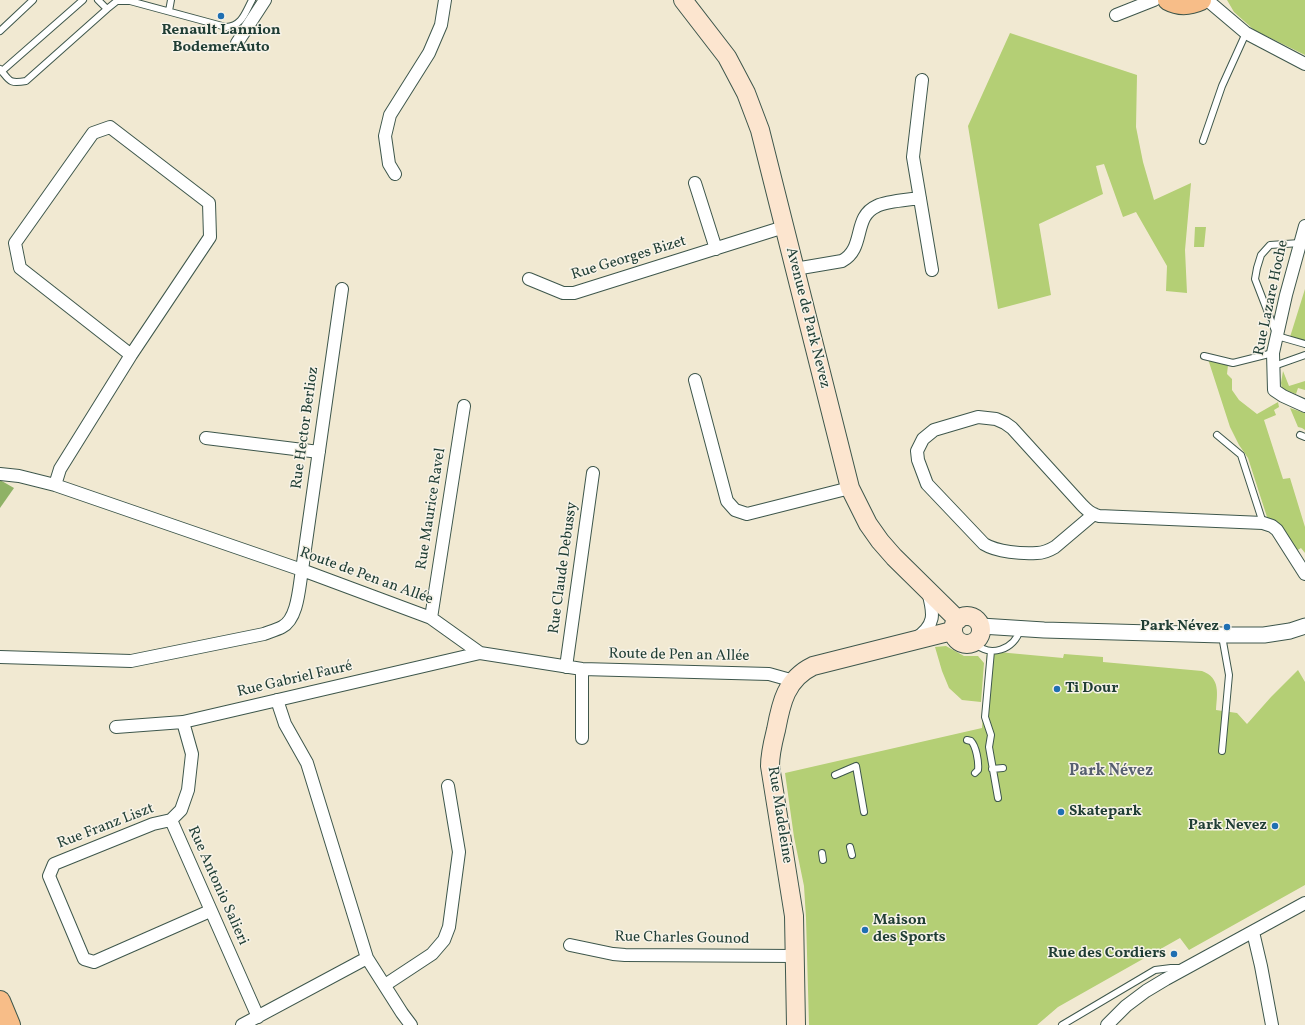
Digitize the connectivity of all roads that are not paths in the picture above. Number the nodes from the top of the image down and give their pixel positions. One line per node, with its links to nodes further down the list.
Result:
1 (33, 0): 18 (lane)
2 (83, 0): 22 (lane)
3 (98, 0): 15 (lane)
4 (171, 0): 16 (lane)
5 (252, 0): 16 (lane)
6 (265, 0): 20 (street)
7 (445, 0): 25 (street)
8 (683, 0): 29 (main road, Avenue de Park Nevez)
9 (1154, 0): 17 (street)
10 (1168, 0): 11 (main road)
11 (1201, 0)
12 (1206, 0): 19 (street)
13 (117, 1): 14 (lane); 15 (lane)
14 (143, 2): 16 (lane)
15 (106, 9): 22 (lane)
16 (169, 11)
17 (1116, 15)
18 (0, 31)
19 (1246, 32): 21 (street); 24 (lane)
20 (237, 43)
21 (1305, 64)
22 (1, 70)
23 (922, 80): 27 (street)
24 (1204, 141)
25 (395, 174)
26 (695, 183): 31 (street)
27 (920, 198): 32 (street); 33 (street)
28 (1305, 226): 30 (street, Rue Lazare Hoche)
29 (784, 227): 31 (street, Rue Georges Bizet); 32 (main road, Avenue de Park Nevez)
30 (1300, 243): 36 (street, Rue Lazare Hoche); 36 (lane)
31 (716, 248): 34 (street, Rue Georges Bizet)
32 (795, 269): 52 (main road, Avenue de Park Nevez)
33 (932, 270)
34 (529, 279)
35 (342, 290): 48 (street, Rue Hector Berlioz)
36 (1277, 336): 37 (lane); 38 (street, Rue Lazare Hoche)
37 (1305, 344)
38 (1273, 353): 41 (lane); 42 (street, Rue Lazare Hoche)
39 (131, 355): 39 (street); 51 (street)
40 (1305, 355): 42 (lane)
41 (1204, 356)
42 (1274, 366): 45 (street, Rue Lazare Hoche)
43 (695, 380): 52 (street)
44 (464, 406): 58 (street, Rue Maurice Ravel)
45 (1305, 406)
46 (1217, 435): 54 (lane)
47 (206, 438): 48 (street)
48 (319, 452): 55 (street, Rue Hector Berlioz)
49 (593, 473): 69 (street, Rue Claude Debussy)
50 (0, 474): 51 (street, Route de Pen an Allée)
51 (55, 485): 55 (street, Route de Pen an Allée)
52 (850, 488): 57 (main road, Avenue de Park Nevez)
53 (1094, 514): 53 (street); 54 (street)
54 (1263, 523): 56 (street)
55 (302, 570): 58 (street, Route de Pen an Allée); 68 (street, Rue Hector Berlioz)
56 (1305, 574)
57 (928, 589): 59 (main road, Avenue de Park Nevez); 64 (street)
58 (431, 618): 67 (street, Route de Pen an Allée)
59 (955, 625): 60 (main road); 64 (main road, Rue Madeleine); 65 (main road)
60 (981, 626): 62 (street); 65 (main road)
61 (1305, 626): 63 (street)
62 (1020, 628): 63 (street); 66 (lane)
63 (1222, 635): 77 (lane)
64 (910, 642): 71 (main road, Rue Madeleine)
65 (975, 642): 66 (lane)
66 (991, 651): 79 (lane)
67 (480, 653): 69 (street, Route de Pen an Allée); 72 (street, Rue Gabriel Fauré)
68 (0, 657)
69 (566, 667): 70 (street, Route de Pen an Allée)
70 (582, 669): 71 (street, Route de Pen an Allée); 75 (street)
71 (794, 681): 92 (main road, Rue Madeleine)
72 (277, 700): 73 (street, Rue Gabriel Fauré); 93 (street)
73 (183, 722): 74 (street, Rue Gabriel Fauré); 85 (street, Rue Antonio Salieri)
74 (116, 727)
75 (582, 738)
76 (967, 740): 80 (lane)
77 (1222, 751)
78 (1003, 768): 79 (lane)
79 (992, 769): 83 (lane)
80 (975, 773)
81 (835, 775): 84 (lane)
82 (448, 786): 95 (street)
83 (998, 798)
84 (864, 812)
85 (170, 820): 89 (street, Rue Antonio Salieri); 89 (street, Rue Franz Liszt)
86 (850, 847): 87 (lane)
87 (852, 855)
88 (1305, 903): 90 (street)
89 (210, 911): 97 (street, Rue Antonio Salieri)
90 (1253, 932): 94 (street); 105 (street)
91 (570, 945): 92 (street, Rue Charles Gounod)
92 (795, 956): 102 (main road, Rue Madeleine)
93 (367, 958): 95 (street); 97 (street)
94 (1185, 968): 98 (lane); 104 (street)
95 (385, 985): 101 (street)
96 (0, 1001): 99 (main road)
97 (258, 1017): 100 (street)
98 (1069, 1023): 103 (lane)
99 (10, 1025)
100 (242, 1025)
101 (411, 1025)
102 (796, 1025)
103 (1062, 1025)
104 (1107, 1025)
105 (1272, 1025)

